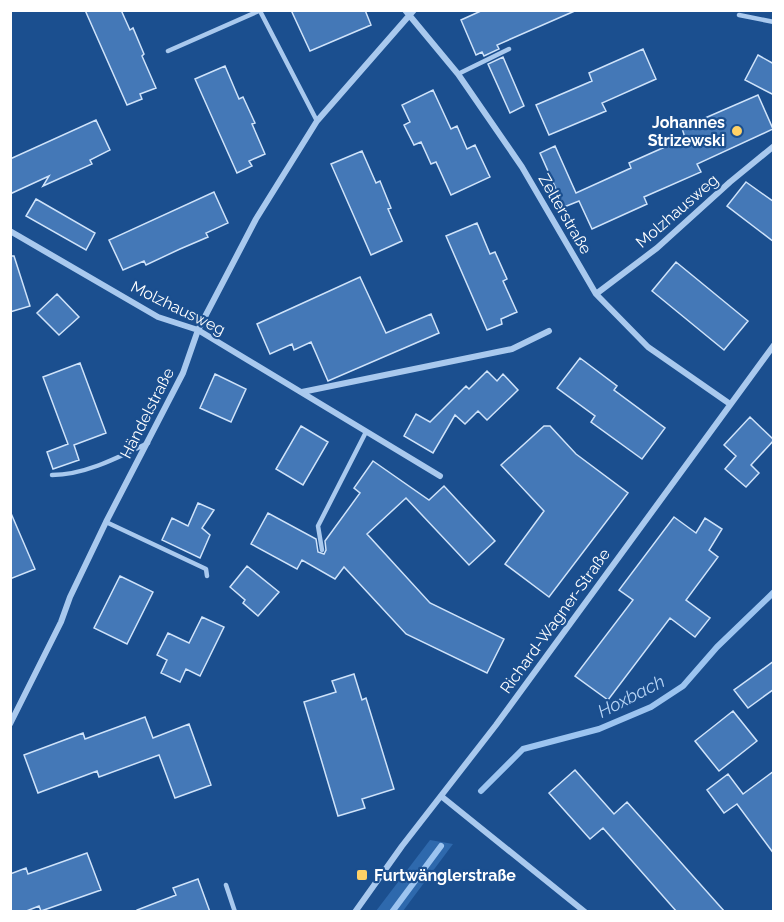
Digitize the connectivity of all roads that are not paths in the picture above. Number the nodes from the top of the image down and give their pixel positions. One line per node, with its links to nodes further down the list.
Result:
1 (261, 11): 6 (lane); 8 (lane)
2 (409, 12): 7 (street, Zelterstraße); 8 (street, Händelstraße)
3 (739, 15): 4 (lane)
4 (774, 22)
5 (509, 49): 7 (lane)
6 (168, 51)
7 (458, 74): 11 (street, Zelterstraße)
8 (317, 121): 12 (street, Händelstraße)
9 (774, 146): 11 (street, Molzhausweg)
10 (10, 231): 12 (street, Molzhausweg)
11 (596, 294): 16 (street, Zelterstraße)
12 (198, 330): 15 (street, Molzhausweg); 18 (street, Händelstraße)
13 (549, 331): 15 (street)
14 (774, 345): 16 (street, Richard-Wagner-Straße)
15 (301, 392): 17 (street, Molzhausweg)
16 (730, 404): 25 (street, Richard-Wagner-Straße)
17 (366, 432): 20 (street, Molzhausweg); 22 (lane)
18 (148, 442): 19 (lane); 21 (street, Händelstraße)
19 (52, 475)
20 (440, 476)
21 (106, 522): 23 (lane); 24 (street, Händelstraße)
22 (322, 550)
23 (207, 576)
24 (10, 724)
25 (441, 796): 28 (street, Richard-Wagner-Straße); 29 (street)
26 (226, 885): 27 (lane)
27 (235, 912)
28 (355, 912)
29 (585, 912)

